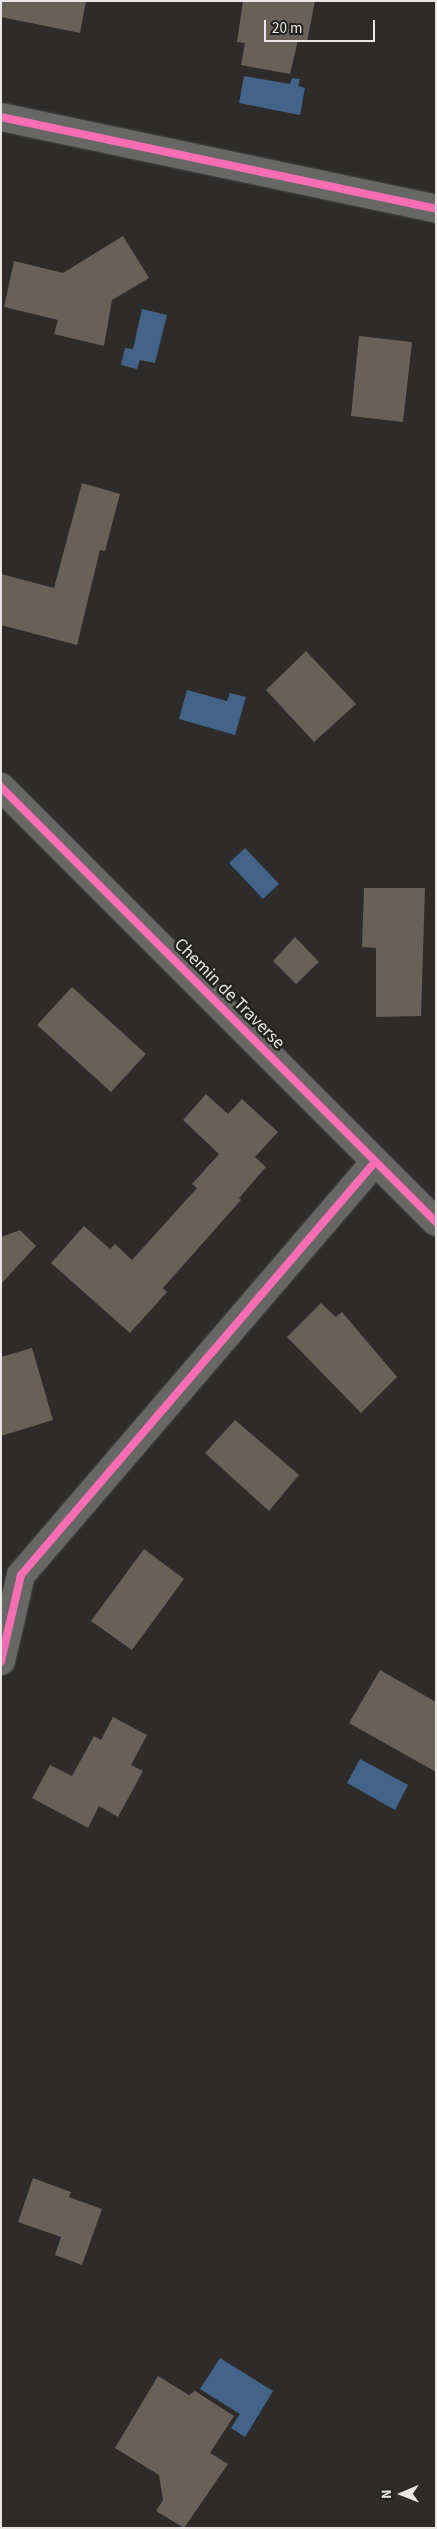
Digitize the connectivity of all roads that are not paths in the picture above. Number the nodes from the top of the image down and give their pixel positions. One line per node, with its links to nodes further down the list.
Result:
1 (1, 117): 2 (street)
2 (436, 209)
3 (1, 787): 4 (street, Chemin de Traverse)
4 (375, 1162): 5 (street, Chemin de Traverse); 6 (street)
5 (436, 1222)
6 (1, 1661)

